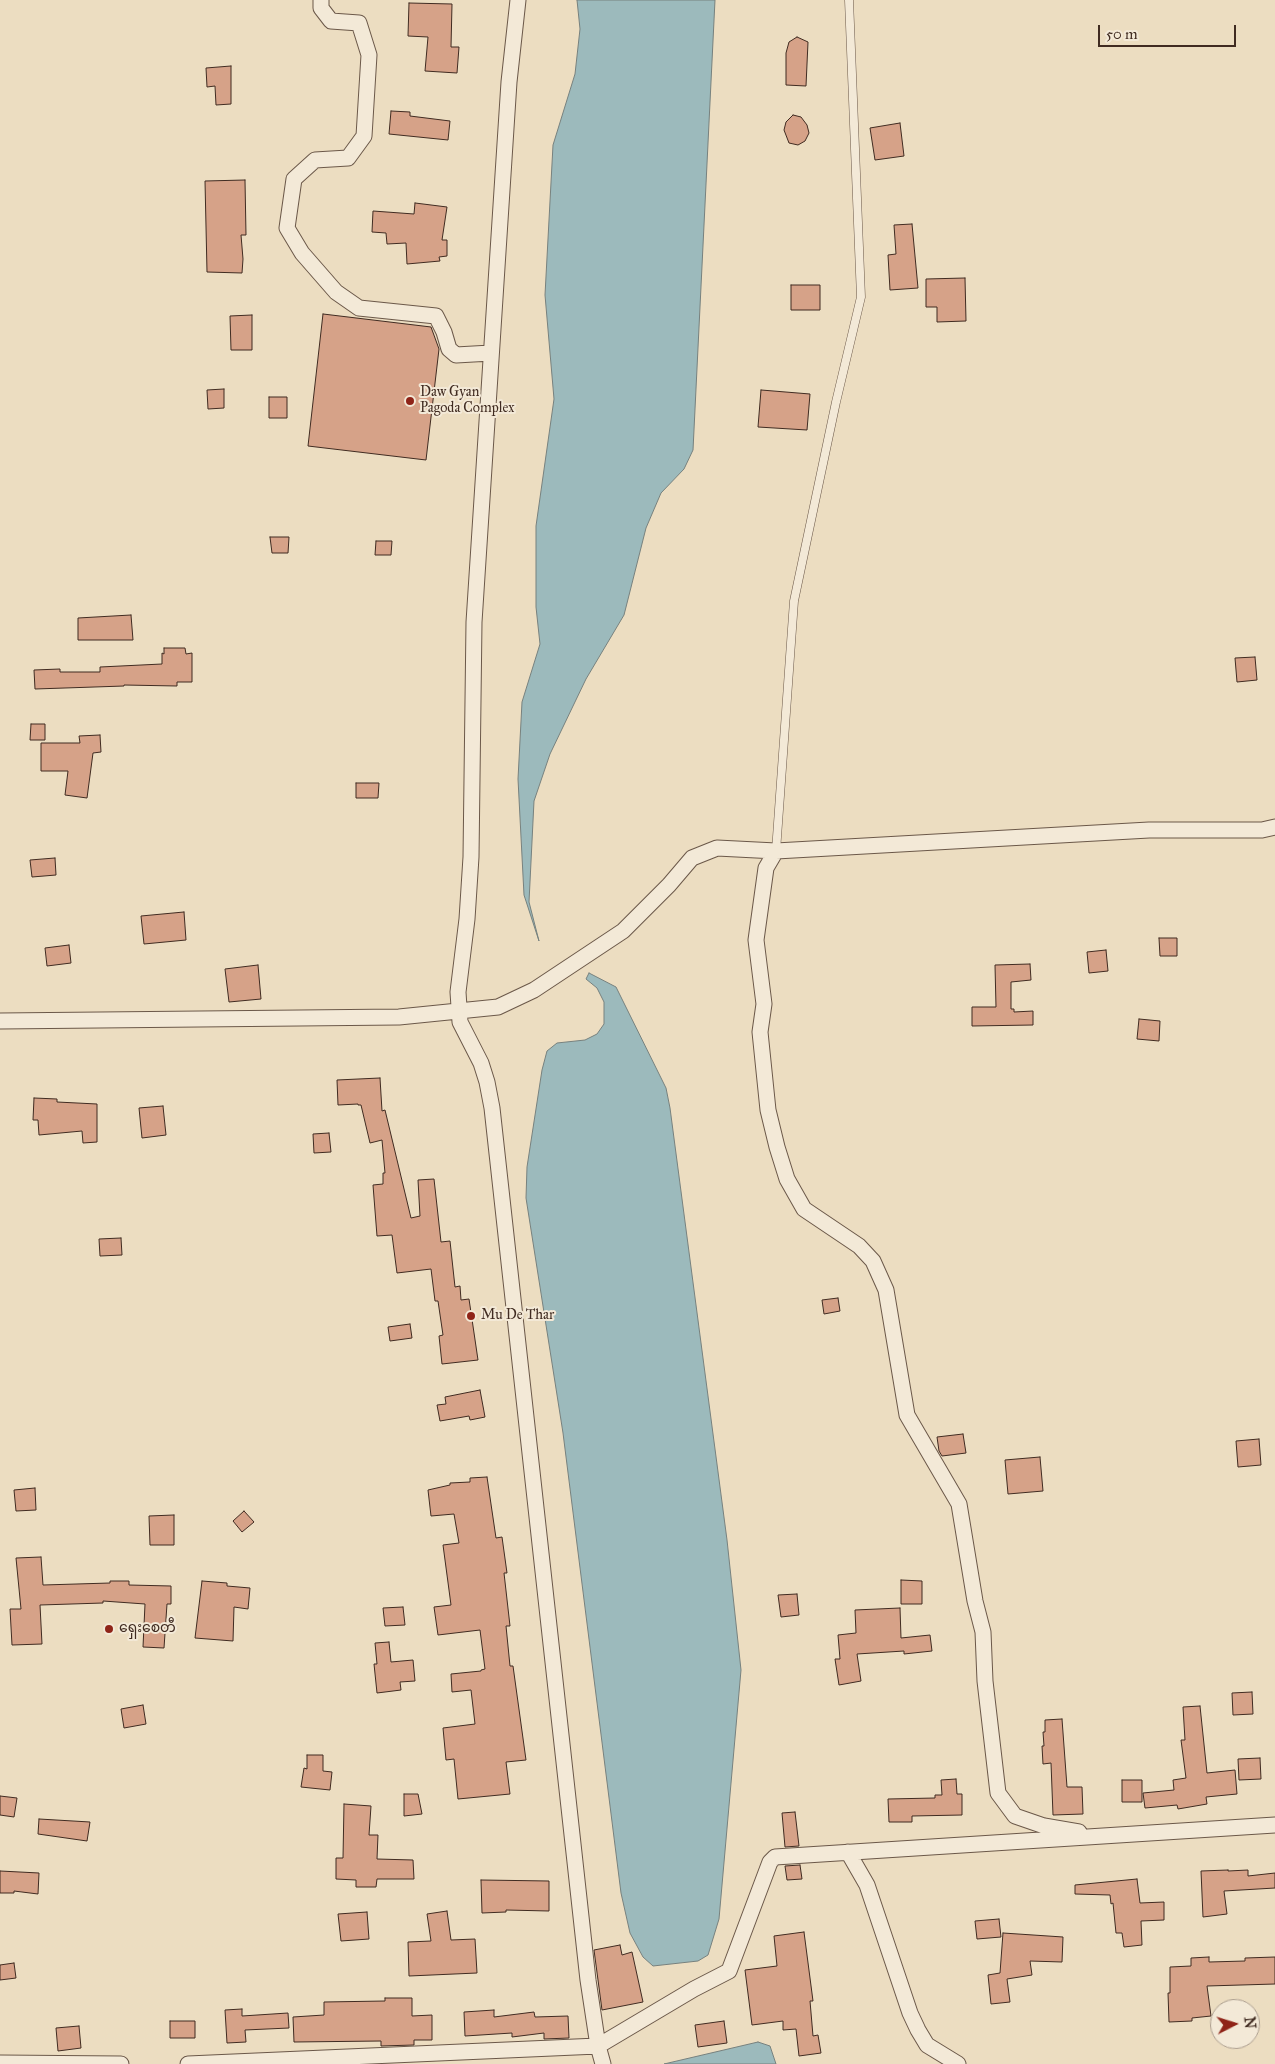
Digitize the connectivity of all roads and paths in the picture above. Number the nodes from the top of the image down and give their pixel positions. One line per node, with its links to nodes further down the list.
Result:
1 (321, 0): 4 (street)
2 (518, 0): 4 (street)
3 (849, 0): 6 (lane)
4 (491, 353): 7 (street)
5 (1275, 828): 6 (street)
6 (776, 851): 7 (street); 10 (street)
7 (458, 1012): 8 (street); 12 (street)
8 (0, 1021)
9 (1275, 1825): 10 (street)
10 (1098, 1836): 11 (street)
11 (848, 1852): 12 (street); 17 (street)
12 (598, 2046): 15 (street); 16 (street)
13 (0, 2063): 14 (street)
14 (121, 2064)
15 (188, 2064)
16 (603, 2064)
17 (958, 2064)

